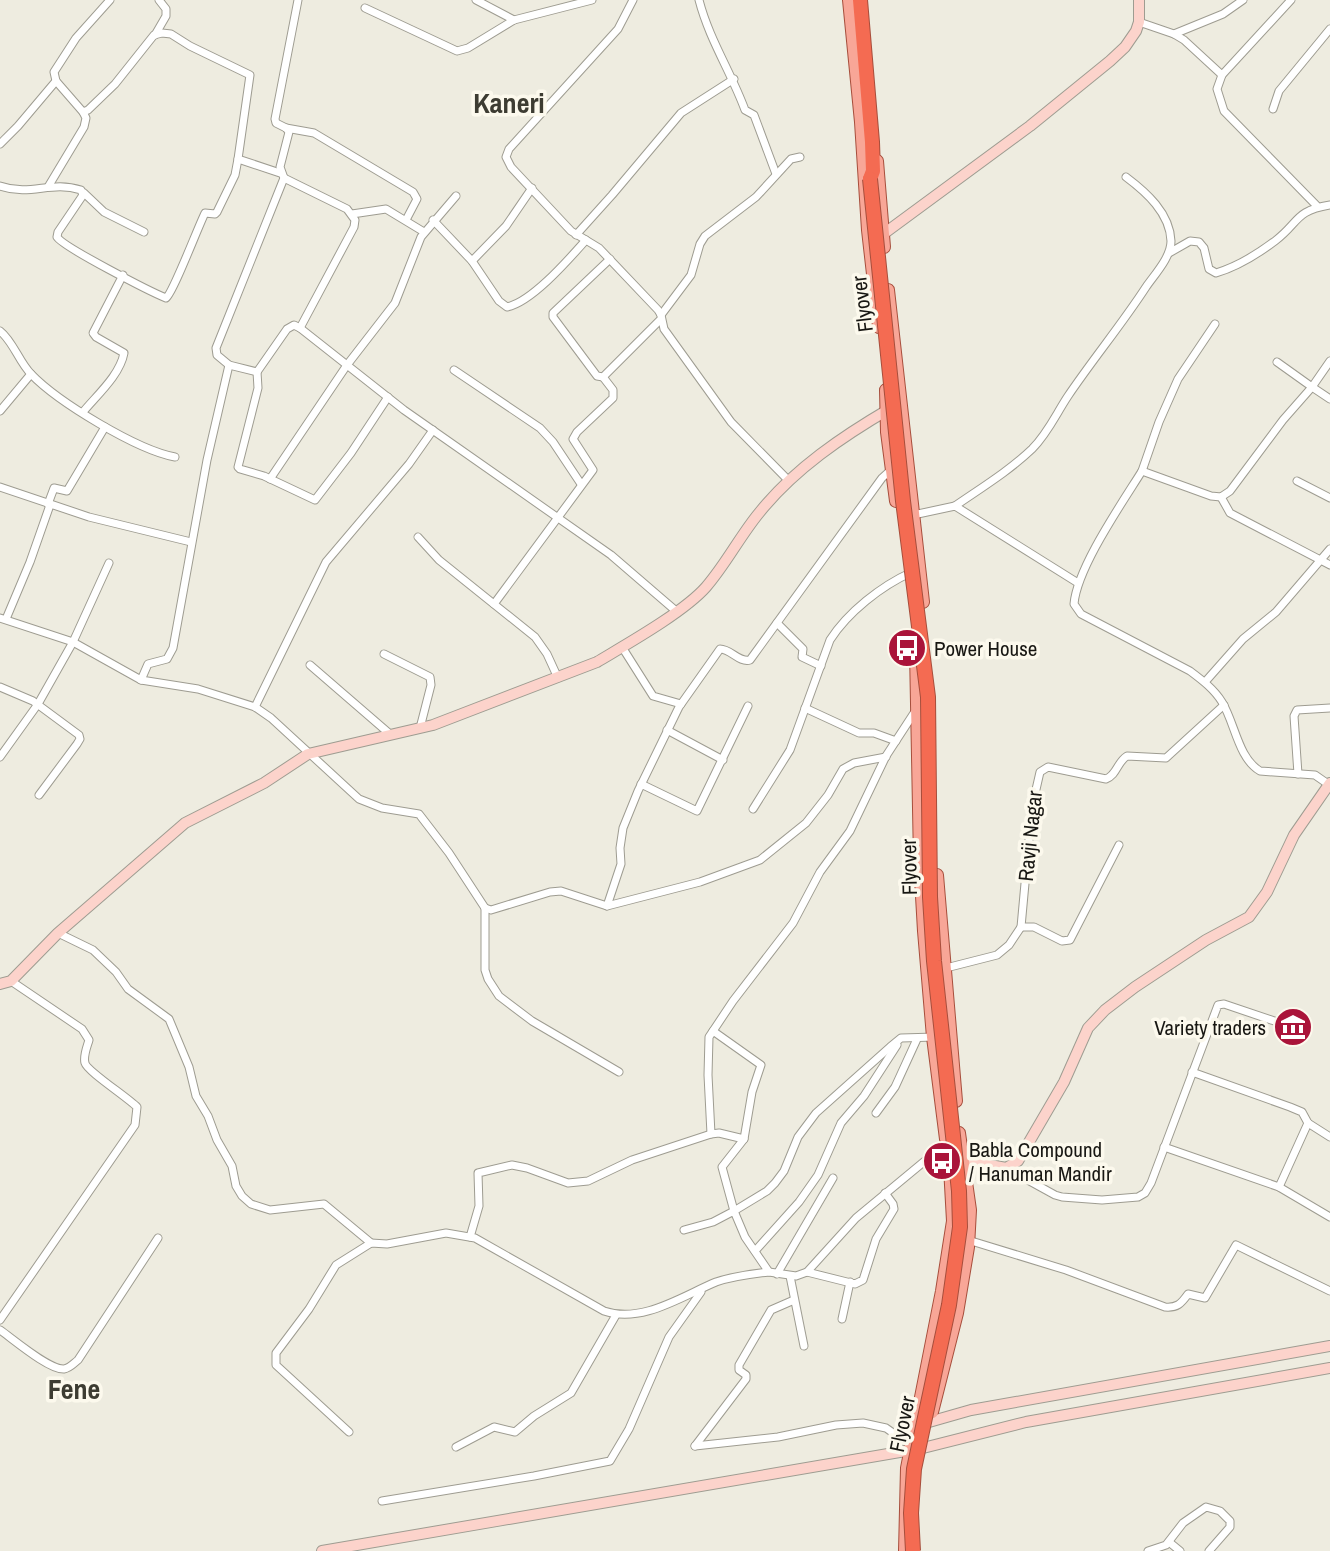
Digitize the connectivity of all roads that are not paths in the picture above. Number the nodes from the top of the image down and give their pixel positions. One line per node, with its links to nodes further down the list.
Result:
1 (110, 0): 21 (street)
2 (159, 0): 18 (street)
3 (298, 0): 24 (street)
4 (476, 0): 14 (street)
5 (592, 0): 14 (street)
6 (633, 0): 33 (street)
7 (699, 0): 20 (street)
8 (849, 0): 46 (main road)
9 (860, 0): 44 (main road); 191 (highway, Flyover, bridge)
10 (1139, 0): 15 (street)
11 (1243, 0): 17 (street)
12 (1291, 0): 19 (street)
13 (365, 8): 14 (street)
14 (514, 20)
15 (1139, 22): 17 (street); 44 (street)
16 (1330, 29): 22 (street)
17 (1174, 33): 19 (street)
18 (155, 35): 23 (street); 27 (street)
19 (1222, 75): 37 (street)
20 (734, 79): 28 (street); 43 (street)
21 (56, 81): 23 (street); 25 (street)
22 (1272, 108)
23 (83, 112): 32 (street)
24 (286, 128): 29 (street); 39 (street)
25 (0, 144)
26 (800, 157): 28 (street)
27 (238, 159): 29 (street); 50 (street)
28 (776, 174): 51 (street)
29 (282, 175): 38 (street); 57 (street)
30 (1126, 177): 47 (street)
31 (0, 186): 32 (street)
32 (48, 187): 34 (street)
33 (532, 188): 43 (street); 49 (street)
34 (84, 193): 41 (street); 50 (street)
35 (456, 196): 40 (street)
36 (1330, 205): 37 (street)
37 (1317, 206): 47 (street)
38 (352, 214): 39 (street); 53 (street)
39 (406, 220): 42 (street)
40 (433, 220): 42 (street); 49 (street)
41 (144, 232)
42 (424, 232): 58 (street)
43 (576, 234): 45 (street)
44 (883, 235): 46 (street); 66 (main road)
45 (586, 240): 48 (street); 49 (street)
46 (869, 242): 68 (main road)
47 (1168, 253): 84 (street)
48 (610, 259): 51 (street); 62 (street)
49 (472, 261)
50 (123, 275): 69 (street)
51 (661, 317): 62 (street); 77 (street)
52 (1215, 324): 75 (street)
53 (300, 328): 58 (street); 60 (street)
54 (0, 331): 61 (street)
55 (1330, 361): 63 (street)
56 (1277, 362): 63 (street)
57 (229, 365): 60 (street); 89 (street)
58 (348, 365): 64 (street); 76 (street)
59 (454, 370): 79 (street)
60 (257, 372): 76 (street)
61 (31, 374): 67 (street); 69 (street)
62 (603, 377): 79 (street)
63 (1312, 387): 65 (street); 81 (street)
64 (388, 397): 71 (street); 76 (street)
65 (1330, 399)
66 (901, 402): 68 (street); 73 (main road)
67 (0, 411)
68 (886, 411): 74 (main road); 77 (street)
69 (83, 412): 70 (street)
70 (105, 427): 72 (street); 83 (street)
71 (433, 430): 86 (street); 115 (street)
72 (175, 457)
73 (907, 462): 74 (street); 85 (main road)
74 (892, 468): 87 (main road); 100 (street)
75 (1142, 471): 81 (street); 96 (street)
76 (270, 479)
77 (789, 481): 98 (street)
78 (1297, 481): 82 (street)
79 (582, 484): 86 (street)
80 (0, 487): 83 (street)
81 (1221, 496): 91 (street)
82 (1330, 498)
83 (49, 505): 89 (street); 99 (street)
84 (955, 506): 85 (street); 96 (street)
85 (913, 515): 87 (street); 94 (main road)
86 (556, 517): 97 (street); 98 (street)
87 (898, 518): 95 (main road)
88 (418, 537): 97 (street)
89 (191, 542): 107 (street)
90 (1330, 549): 91 (street)
91 (1321, 560): 93 (street); 108 (street)
92 (108, 563): 101 (street)
93 (1330, 565)
94 (919, 569): 95 (street); 112 (main road)
95 (906, 575): 105 (street); 117 (main road)
96 (1078, 583): 108 (street)
97 (494, 604): 106 (street)
98 (676, 611): 102 (street)
99 (3, 618): 101 (street)
100 (776, 623): 105 (street); 111 (street)
101 (73, 642): 107 (street); 110 (street)
102 (622, 647): 106 (street); 111 (street)
103 (384, 654): 119 (street)
104 (310, 665): 121 (street)
105 (821, 666): 116 (street)
106 (558, 678): 119 (street)
107 (141, 680): 115 (street)
108 (1205, 682): 113 (street)
109 (0, 687): 110 (street)
110 (38, 704): 124 (street); 130 (street)
111 (681, 704): 120 (street)
112 (933, 705): 117 (street); 137 (main road)
113 (1224, 705): 127 (street); 135 (street, Ravji Nagar)
114 (748, 706): 126 (street)
115 (255, 707): 123 (street)
116 (805, 708): 122 (street); 131 (street)
117 (918, 708): 122 (street); 138 (main road)
118 (1330, 708): 127 (street)
119 (421, 728): 121 (street)
120 (667, 730): 126 (street); 128 (street)
121 (391, 735): 123 (street)
122 (896, 741): 125 (street)
123 (308, 754): 134 (street); 136 (street)
124 (0, 757)
125 (886, 757): 133 (street); 141 (street)
126 (723, 760): 128 (street)
127 (1298, 774): 129 (street)
128 (641, 784): 133 (street)
129 (1328, 789): 156 (street)
130 (39, 795)
131 (753, 808)
132 (1119, 845): 135 (street)
133 (607, 906): 134 (street)
134 (485, 908): 146 (street)
135 (1021, 927): 137 (street)
136 (58, 933): 139 (street); 166 (street)
137 (944, 969): 138 (street); 142 (main road)
138 (928, 973): 143 (main road)
139 (6, 983): 177 (street)
140 (1301, 1030): 147 (street)
141 (713, 1031): 150 (street); 152 (street)
142 (950, 1035): 143 (street); 154 (main road)
143 (933, 1037): 145 (street); 155 (main road)
144 (901, 1038): 145 (street); 160 (street); 167 (street)
145 (917, 1039): 148 (street)
146 (619, 1072)
147 (1192, 1072): 149 (street); 153 (street)
148 (876, 1113)
149 (1308, 1123): 151 (street); 158 (street)
150 (711, 1134): 152 (street); 163 (street)
151 (1330, 1137)
152 (744, 1139): 160 (street)
153 (1164, 1147): 156 (street); 158 (street)
154 (963, 1160): 155 (street); 156 (street); 165 (main road)
155 (949, 1163): 159 (street); 184 (main road)
156 (1006, 1168)
157 (833, 1178): 169 (street)
158 (1279, 1187): 161 (street)
159 (885, 1194): 168 (street); 171 (street)
160 (734, 1211): 162 (street); 167 (street)
161 (1330, 1217)
162 (684, 1230)
163 (470, 1237): 166 (street); 175 (street)
164 (158, 1238): 178 (street)
165 (968, 1240): 173 (street); 182 (main road)
166 (371, 1243): 183 (street)
167 (755, 1251): 169 (street)
168 (807, 1272): 170 (street); 171 (street)
169 (773, 1273): 170 (street); 172 (street)
170 (790, 1276): 174 (street)
171 (850, 1282): 176 (street)
172 (704, 1289): 175 (street); 186 (street)
173 (1330, 1291)
174 (794, 1300): 179 (street); 184 (street)
175 (616, 1315): 185 (street)
176 (842, 1319)
177 (0, 1320)
178 (0, 1330)
179 (804, 1346)
180 (1330, 1346): 182 (street)
181 (1330, 1368): 184 (street)
182 (929, 1422): 184 (main road)
183 (349, 1432)
184 (917, 1446): 187 (main road); 187 (main road); 189 (street)
185 (456, 1447)
186 (382, 1501)
187 (910, 1513): 190 (main road); 191 (main road)
188 (1169, 1542): 192 (street); 193 (street); 194 (street)
189 (322, 1551)
190 (905, 1551)
191 (915, 1551)
192 (1148, 1551)
193 (1180, 1551)
194 (1209, 1551)

